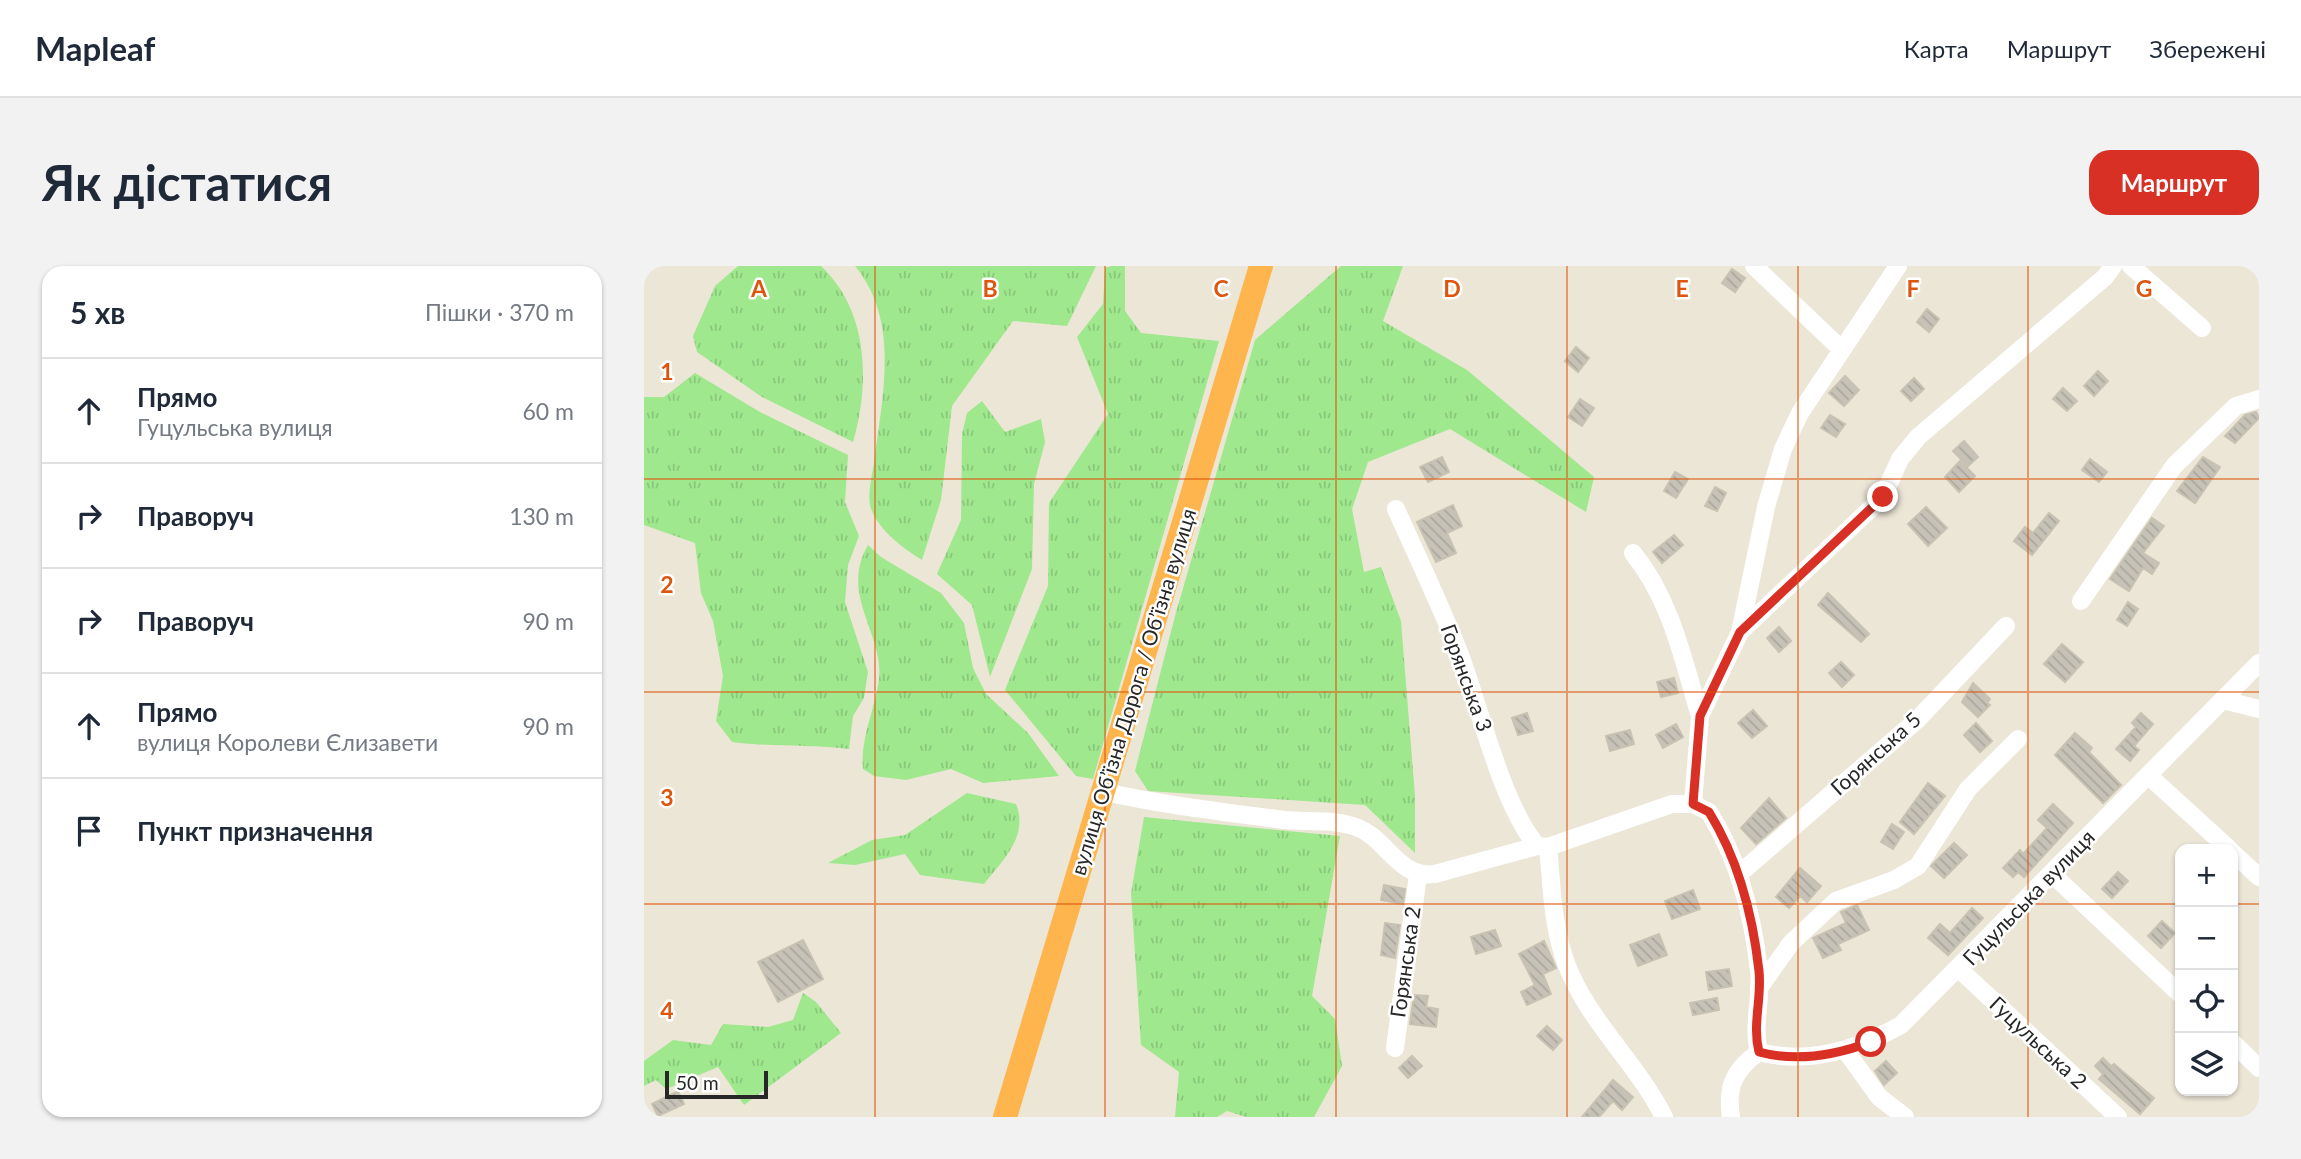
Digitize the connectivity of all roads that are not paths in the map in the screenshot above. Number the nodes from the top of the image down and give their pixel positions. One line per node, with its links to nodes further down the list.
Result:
1 (1261, 266): 20 (highway, вулиця Обʼїзна Дорога / Обʼїзна вулиця)
2 (1754, 266): 7 (street)
3 (1898, 266): 7 (street)
4 (2113, 266): 13 (street)
5 (2131, 266): 6 (street)
6 (2202, 328)
7 (1842, 349): 13 (street)
8 (2259, 399): 11 (street)
9 (1396, 509): 23 (street, Горянська 3)
10 (1633, 553): 17 (street)
11 (2081, 601)
12 (2006, 626): 25 (street, Горянська 5)
13 (1740, 632): 17 (street)
14 (2259, 663): 15 (street, Гуцульська вулиця)
15 (2223, 700): 16 (street); 19 (street, Гуцульська вулиця)
16 (2259, 709)
17 (1700, 716): 21 (street)
18 (2018, 740): 30 (street)
19 (2149, 776): 22 (street); 26 (street, Гуцульська вулиця)
20 (1105, 792): 27 (street); 37 (highway, вулиця Обʼїзна Дорога / Обʼїзна вулиця)
21 (1693, 804): 23 (street); 25 (street)
22 (2224, 844)
23 (1543, 846): 27 (street); 38 (street)
24 (2238, 858): 28 (street)
25 (1739, 874): 30 (street)
26 (2052, 874): 29 (street, Гуцульська вулиця); 31 (street)
27 (1418, 875): 32 (street, Горянська 2)
28 (2259, 877)
29 (1959, 970): 34 (street, Гуцульська вулиця); 41 (street, Гуцульська 2)
30 (1759, 988): 35 (street)
31 (2175, 989)
32 (1395, 1048)
33 (2238, 1048): 36 (street)
34 (1846, 1051): 35 (street, Гуцульська вулиця); 40 (street)
35 (1759, 1052): 39 (street)
36 (2259, 1068)
37 (1005, 1117)
38 (1664, 1117)
39 (1731, 1117)
40 (1905, 1117)
41 (2118, 1117)

